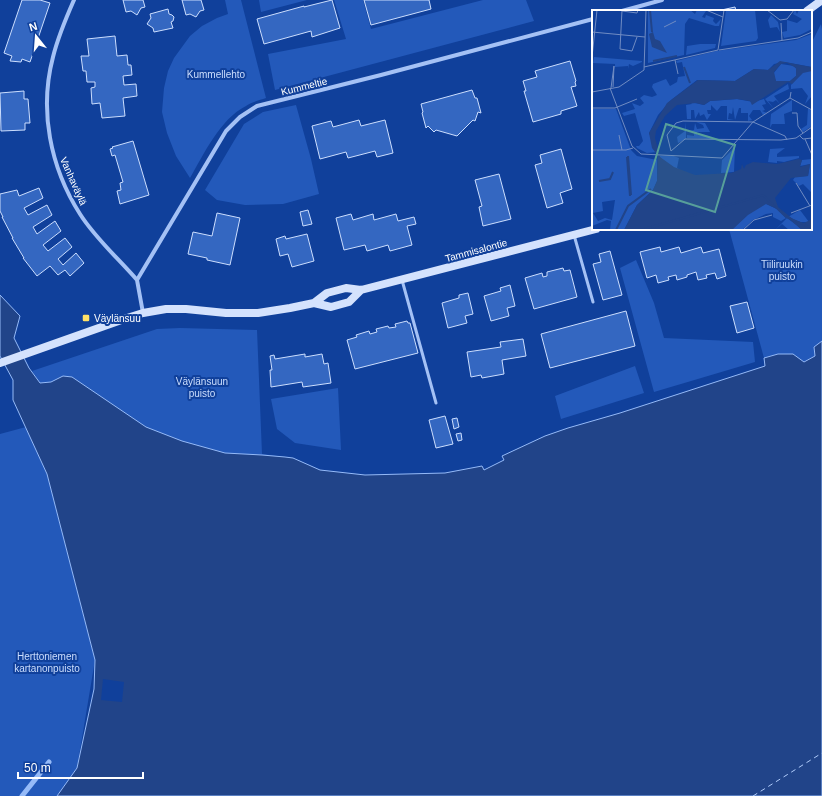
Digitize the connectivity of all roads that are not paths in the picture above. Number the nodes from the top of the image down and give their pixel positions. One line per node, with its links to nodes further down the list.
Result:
1 (74, 0): 11 (street, Vanhaväylä)
2 (662, 0): 5 (street)
3 (807, 0): 6 (street)
4 (822, 0): 7 (street)
5 (626, 10)
6 (806, 10)
7 (808, 10)
8 (592, 19): 11 (street, Kummeltie)
9 (592, 230): 10 (street, Tammisalontie)
10 (574, 235): 12 (street, Tammisalontie); 14 (lane)
11 (137, 280): 16 (street)
12 (402, 280): 13 (street, Tammisalontie); 18 (lane)
13 (361, 290): 15 (street, Tammisalontie); 15 (street, Tammisalontie)
14 (592, 302)
15 (314, 303): 16 (street, Tammisalontie)
16 (143, 313): 17 (street)
17 (0, 363)
18 (436, 403)

